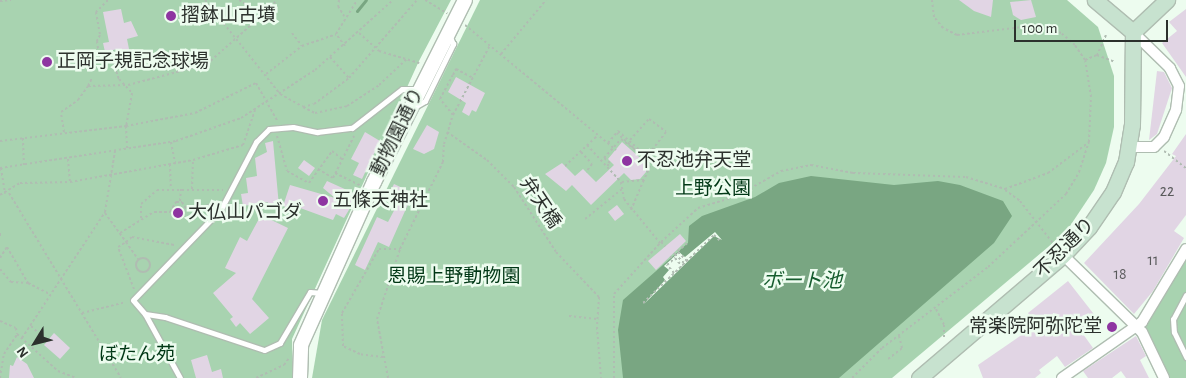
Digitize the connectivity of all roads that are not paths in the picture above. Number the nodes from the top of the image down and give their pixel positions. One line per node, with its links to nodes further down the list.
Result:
1 (465, 0): 4 (street, 動物園通り)
2 (1095, 0): 5 (main road)
3 (1167, 0): 5 (main road)
4 (447, 32): 7 (street, 動物園通り); 8 (lane)
5 (1132, 32): 6 (street); 9 (main road, 不忍通り)
6 (1182, 86): 9 (street)
7 (419, 89): 8 (street, 動物園通り); 14 (lane)
8 (408, 112): 12 (street, 動物園通り)
9 (1129, 147): 11 (main road, 不忍通り)
10 (1186, 250): 15 (street)
11 (1063, 255): 15 (street); 20 (main road, 不忍通り)
12 (324, 294): 14 (lane); 19 (street, 動物園通り)
13 (1186, 294): 16 (lane)
14 (145, 314): 18 (lane)
15 (1136, 326): 17 (street); 21 (street)
16 (1186, 357)
17 (1065, 377)
18 (180, 378)
19 (300, 378)
20 (919, 378)
21 (1164, 378)

